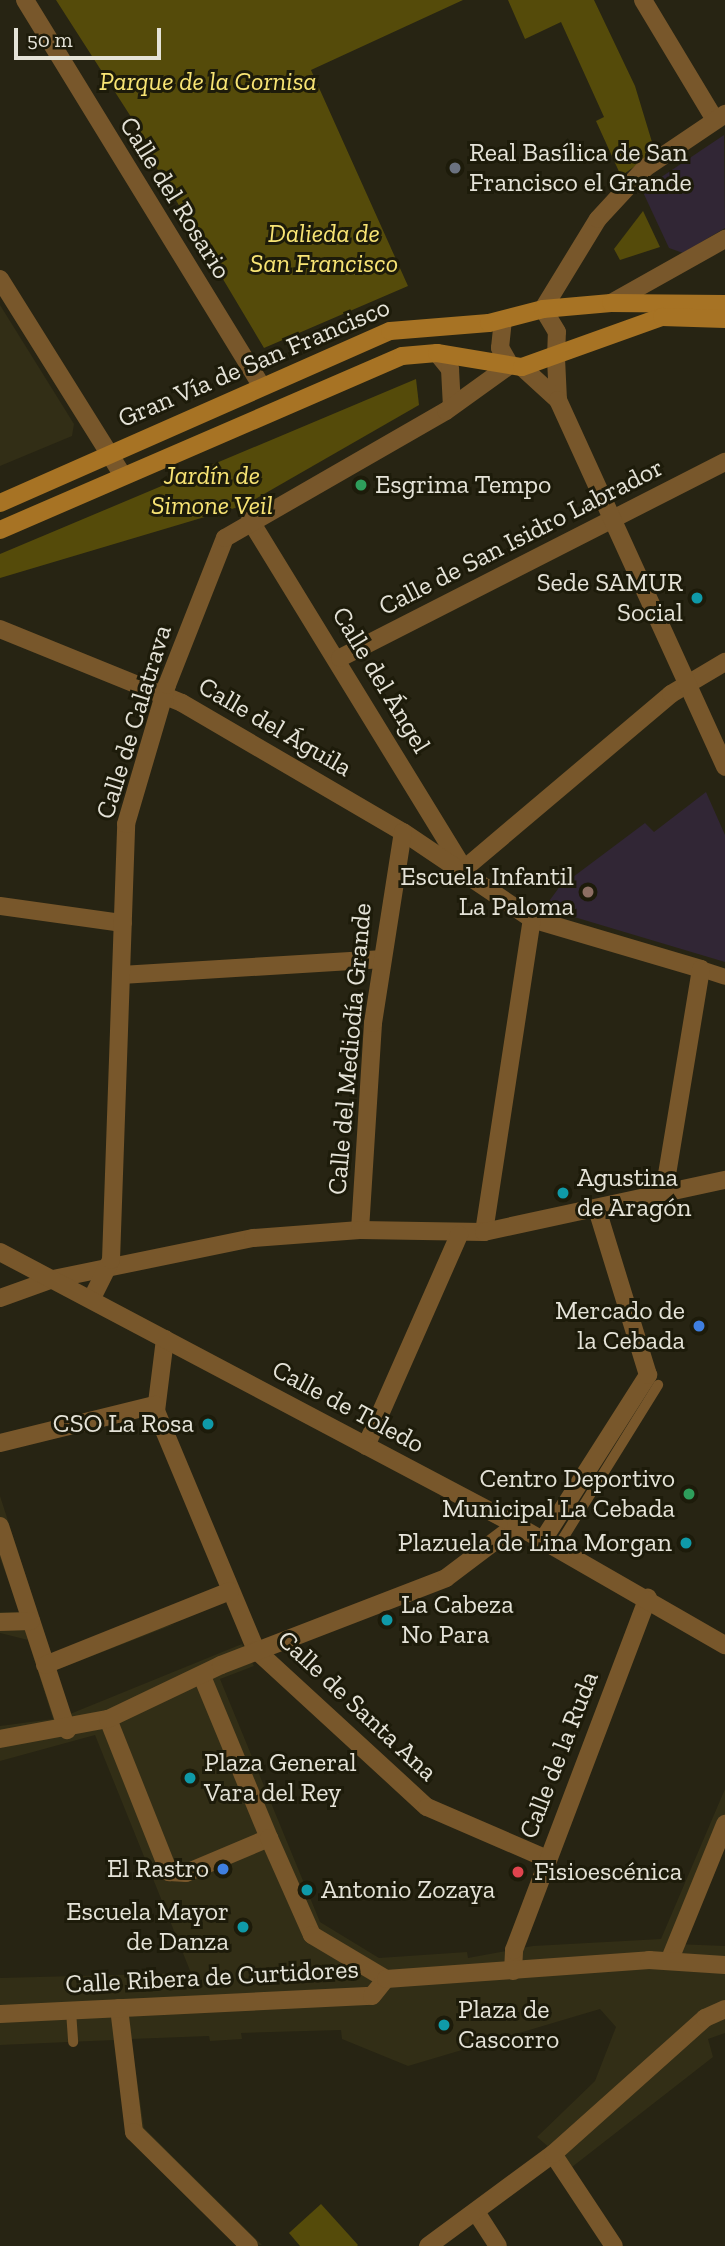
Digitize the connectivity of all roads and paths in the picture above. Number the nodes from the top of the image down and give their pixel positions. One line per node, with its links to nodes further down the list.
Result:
1 (25, 0): 15 (street, Calle del Rosario)
2 (643, 0): 3 (street)
3 (720, 117): 8 (street)
4 (725, 239): 6 (street)
5 (0, 279): 18 (street)
6 (611, 303): 8 (main road); 9 (main road)
7 (725, 304): 9 (main road)
8 (543, 309): 10 (main road); 13 (street)
9 (662, 310): 11 (main road); 13 (main road)
10 (503, 320): 14 (street); 15 (main road, Gran Vía de San Francisco)
11 (725, 320)
12 (437, 353): 14 (main road, Gran Vía de San Francisco); 17 (street); 20 (main road, Gran Vía de San Francisco)
13 (556, 358): 14 (main road); 16 (street)
14 (516, 366): 16 (street); 17 (street, Calle de Calatrava)
15 (262, 386): 18 (main road, Gran Vía de San Francisco)
16 (558, 400): 23 (street)
17 (452, 404): 22 (street, Calle de Calatrava)
18 (109, 452): 20 (street, Gran Vía de San Francisco); 21 (main road, Gran Vía de San Francisco)
19 (725, 462): 23 (street, Calle de San Isidro Labrador)
20 (122, 474): 24 (main road, Gran Vía de San Francisco)
21 (0, 503)
22 (250, 520): 26 (street, Calle del Ángel); 29 (street, Calle de Calatrava)
23 (613, 520): 26 (street, Calle de San Isidro Labrador); 28 (street)
24 (0, 530)
25 (0, 629): 29 (street, Calle del Águila)
26 (340, 658): 32 (street, Calle del Ángel)
27 (725, 662): 28 (street)
28 (688, 683): 30 (street); 32 (street)
29 (163, 696): 31 (street, Calle del Águila); 35 (street, Calle de Calatrava)
30 (725, 767)
31 (403, 832): 32 (street, Calle del Águila); 36 (street, Calle del Mediodía Grande)
32 (464, 870): 34 (street, Calle del Águila)
33 (0, 906): 35 (street)
34 (531, 919): 37 (street, Calle del Águila); 44 (street)
35 (123, 923): 38 (street, Calle de Calatrava)
36 (380, 959): 38 (street); 43 (street, Calle del Mediodía Grande)
37 (701, 969): 39 (street); 41 (street)
38 (121, 975): 47 (street, Calle de Calatrava)
39 (725, 977)
40 (725, 1180): 41 (street)
41 (664, 1193): 42 (street)
42 (597, 1209): 44 (street); 58 (street)
43 (360, 1230): 45 (street); 47 (street)
44 (484, 1232): 45 (street)
45 (459, 1235): 55 (street)
46 (0, 1252): 48 (street, Calle de Toledo)
47 (110, 1269): 48 (street); 50 (street, Calle de Calatrava)
48 (53, 1279): 49 (street); 50 (street, Calle de Toledo)
49 (0, 1298)
50 (92, 1298): 51 (street, Calle de Toledo)
51 (165, 1339): 53 (street); 55 (street, Calle de Toledo)
52 (658, 1385): 58 (lane)
53 (155, 1405): 54 (street); 59 (street, Calle de Santa Ana)
54 (0, 1443)
55 (366, 1446): 56 (street, Calle de Toledo)
56 (516, 1525): 58 (street, Calle de Toledo); 64 (street)
57 (0, 1526): 61 (street)
58 (550, 1544): 60 (street, Calle de Toledo)
59 (230, 1591): 64 (street, Calle de Santa Ana); 65 (street)
60 (648, 1598): 63 (street, Calle de Toledo); 72 (street, Calle de la Ruda)
61 (31, 1621): 62 (street); 65 (street)
62 (0, 1622)
63 (725, 1645)
64 (256, 1650): 66 (street); 72 (street, Calle de Santa Ana)
65 (45, 1665): 68 (street)
66 (202, 1676): 67 (street); 71 (street)
67 (108, 1719): 68 (street); 71 (street)
68 (67, 1730): 69 (street)
69 (0, 1740)
70 (725, 1824): 73 (street)
71 (269, 1838): 76 (street)
72 (547, 1860): 75 (street, Calle de la Ruda)
73 (670, 1959): 74 (street); 75 (street, Calle Ribera de Curtidores)
74 (725, 1965)
75 (513, 1971): 76 (street, Calle Ribera de Curtidores)
76 (386, 1979): 77 (street, Calle Ribera de Curtidores)
77 (119, 2008): 79 (street, Calle Ribera de Curtidores); 84 (street)
78 (725, 2009): 82 (street)
79 (71, 2011): 80 (street, Calle Ribera de Curtidores); 81 (lane)
80 (0, 2014)
81 (73, 2042)
82 (552, 2154): 83 (street); 87 (street)
83 (476, 2212): 85 (street); 86 (street)
84 (249, 2246)
85 (428, 2246)
86 (498, 2246)
87 (614, 2246)

